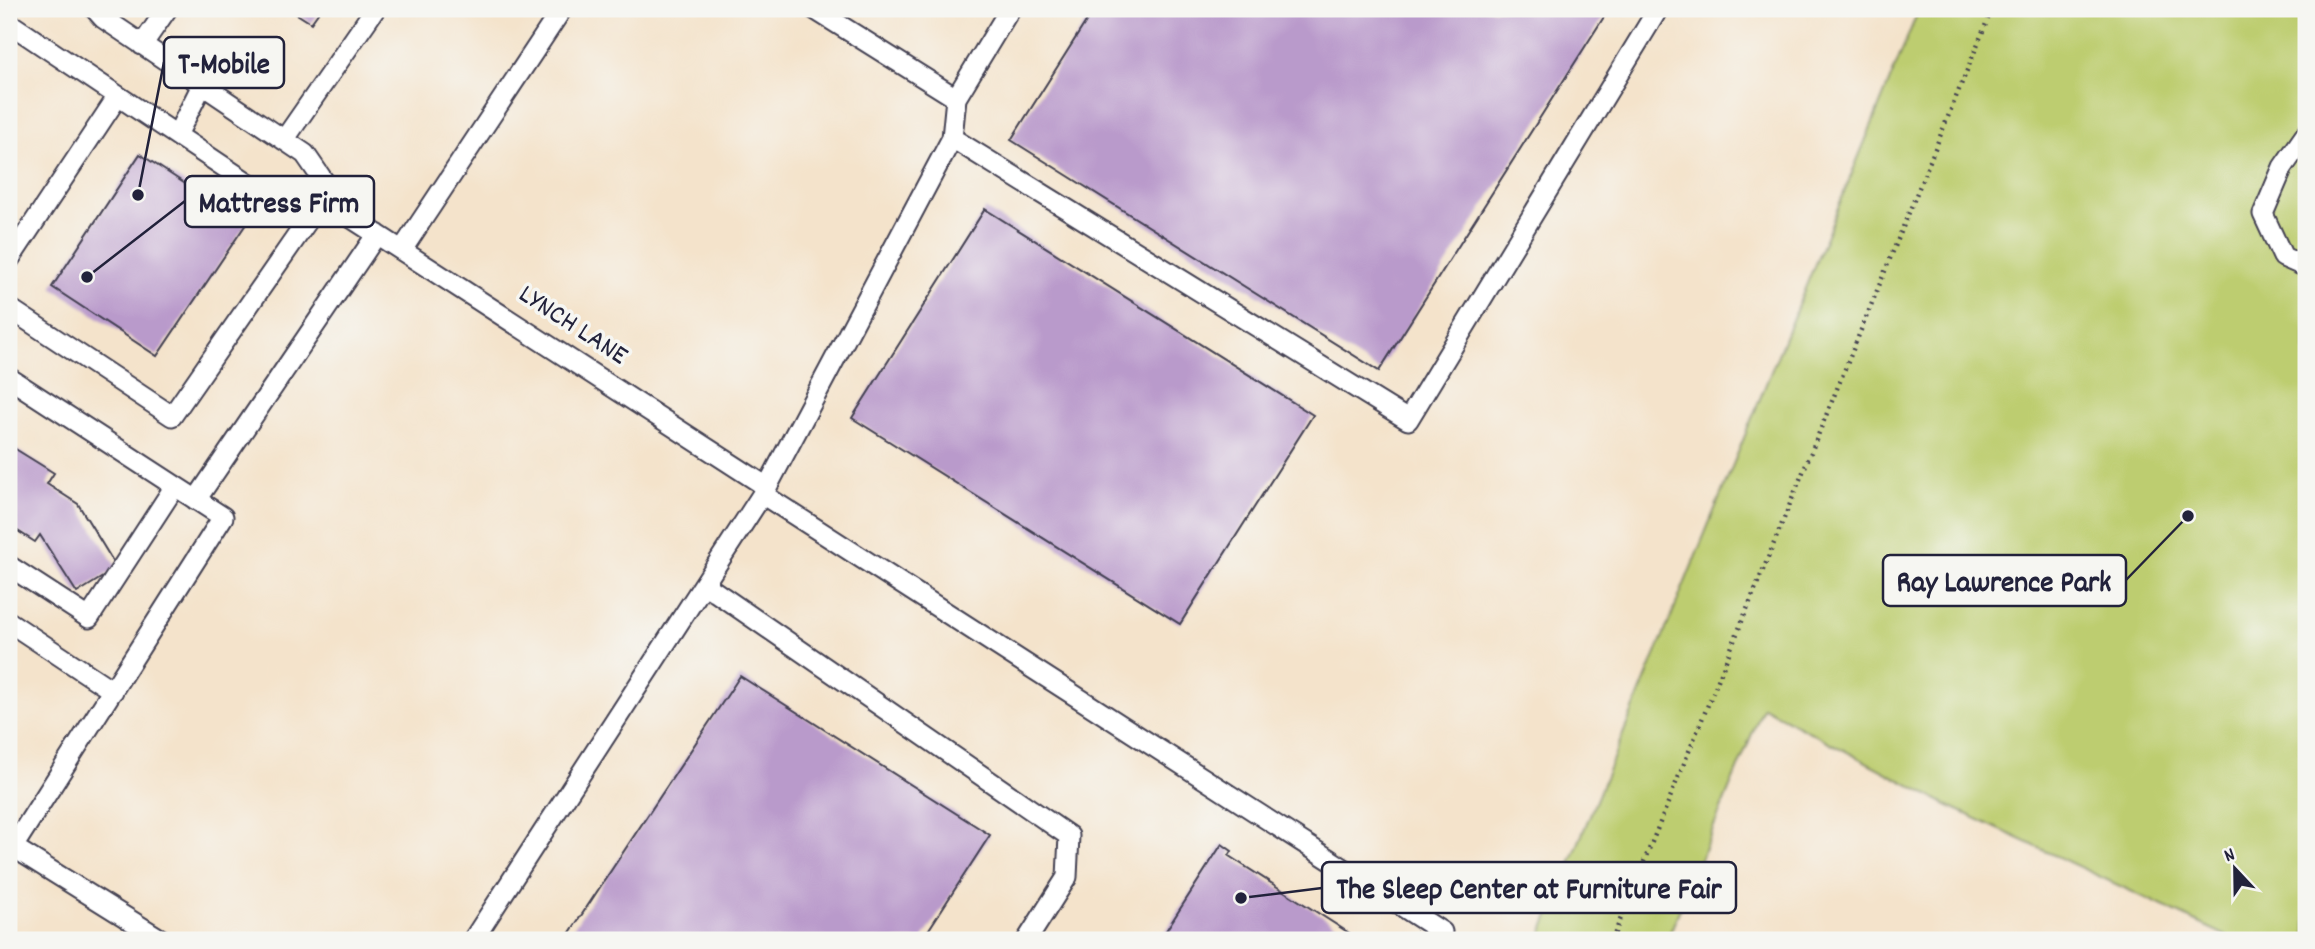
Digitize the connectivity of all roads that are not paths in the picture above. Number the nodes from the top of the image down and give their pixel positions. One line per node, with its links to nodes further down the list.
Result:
1 (95, 9): 9 (lane, LYNCH LANE)
2 (167, 9): 9 (lane)
3 (375, 9): 16 (lane)
4 (562, 9): 20 (lane)
5 (814, 9): 12 (lane)
6 (1010, 9): 12 (lane)
7 (1658, 9): 15 (lane)
8 (9, 23): 11 (lane, LYNCH LANE)
9 (142, 45): 10 (lane, LYNCH LANE)
10 (202, 85): 14 (lane); 16 (lane, LYNCH LANE)
11 (118, 96): 14 (lane, LYNCH LANE); 21 (lane)
12 (956, 98): 15 (lane)
13 (2306, 134): 22 (lane)
14 (177, 135): 17 (lane, LYNCH LANE)
15 (951, 138): 26 (lane)
16 (284, 140): 18 (lane, LYNCH LANE)
17 (315, 209): 18 (lane, LYNCH LANE); 23 (lane)
18 (347, 215): 19 (lane, LYNCH LANE)
19 (377, 234): 20 (lane, LYNCH LANE); 27 (lane)
20 (402, 250): 26 (lane, LYNCH LANE)
21 (9, 260)
22 (2306, 267)
23 (9, 308)
24 (9, 378): 25 (lane)
25 (176, 486): 27 (lane); 28 (lane)
26 (765, 490): 29 (lane); 32 (lane, LYNCH LANE)
27 (196, 500): 31 (lane)
28 (9, 566)
29 (704, 584): 34 (lane); 35 (lane)
30 (9, 622): 31 (lane)
31 (113, 691): 33 (lane)
32 (1442, 932)
33 (162, 940)
34 (473, 940)
35 (1027, 940)

